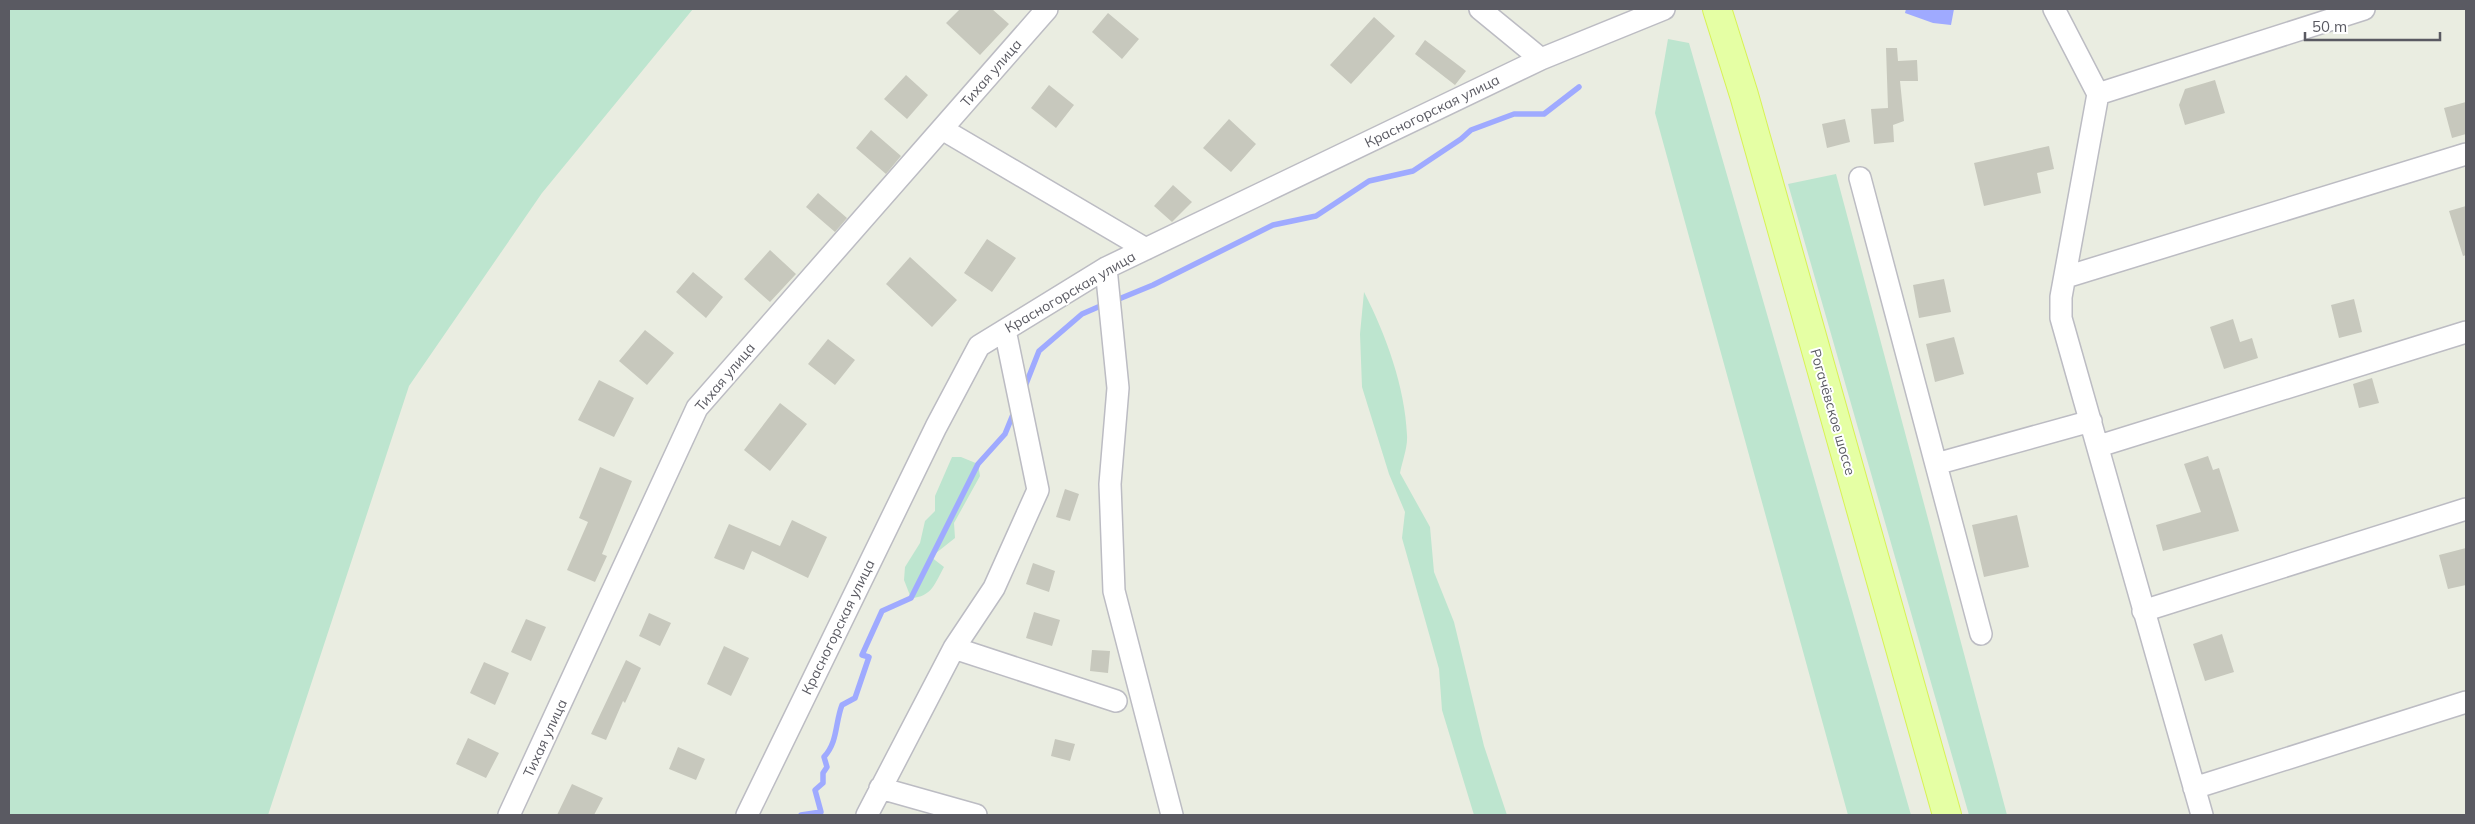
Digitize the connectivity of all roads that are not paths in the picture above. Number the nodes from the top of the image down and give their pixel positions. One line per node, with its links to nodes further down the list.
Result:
1 (1047, 9): 9 (street, Тихая улица)
2 (1480, 9): 7 (street)
3 (1664, 9): 7 (street, Красногорская улица)
4 (1717, 9): 33 (main road, Рогачёвское шоссе)
5 (2054, 9): 8 (street)
6 (2364, 9): 8 (street)
7 (1541, 59): 12 (street, Красногорская улица)
8 (2098, 94): 14 (street)
9 (942, 129): 12 (street); 28 (street, Тихая улица)
10 (2466, 154): 14 (street)
11 (1860, 178): 19 (street)
12 (1146, 249): 13 (street, Красногорская улица)
13 (1106, 268): 15 (street, Красногорская улица); 32 (street)
14 (2066, 277): 17 (street)
15 (1006, 330): 23 (street); 29 (street, Красногорская улица)
16 (2466, 332): 18 (street)
17 (2091, 421): 18 (street); 19 (street)
18 (2098, 446): 21 (street)
19 (1936, 464): 22 (street)
20 (2466, 510): 21 (street)
21 (2142, 612): 27 (street)
22 (1981, 634)
23 (954, 648): 24 (street); 26 (street)
24 (1116, 701)
25 (2466, 702): 27 (street)
26 (880, 788): 30 (street); 31 (street)
27 (2194, 788): 34 (street)
28 (510, 815)
29 (747, 815)
30 (867, 815)
31 (976, 815)
32 (1172, 815)
33 (1947, 815)
34 (2202, 815)

